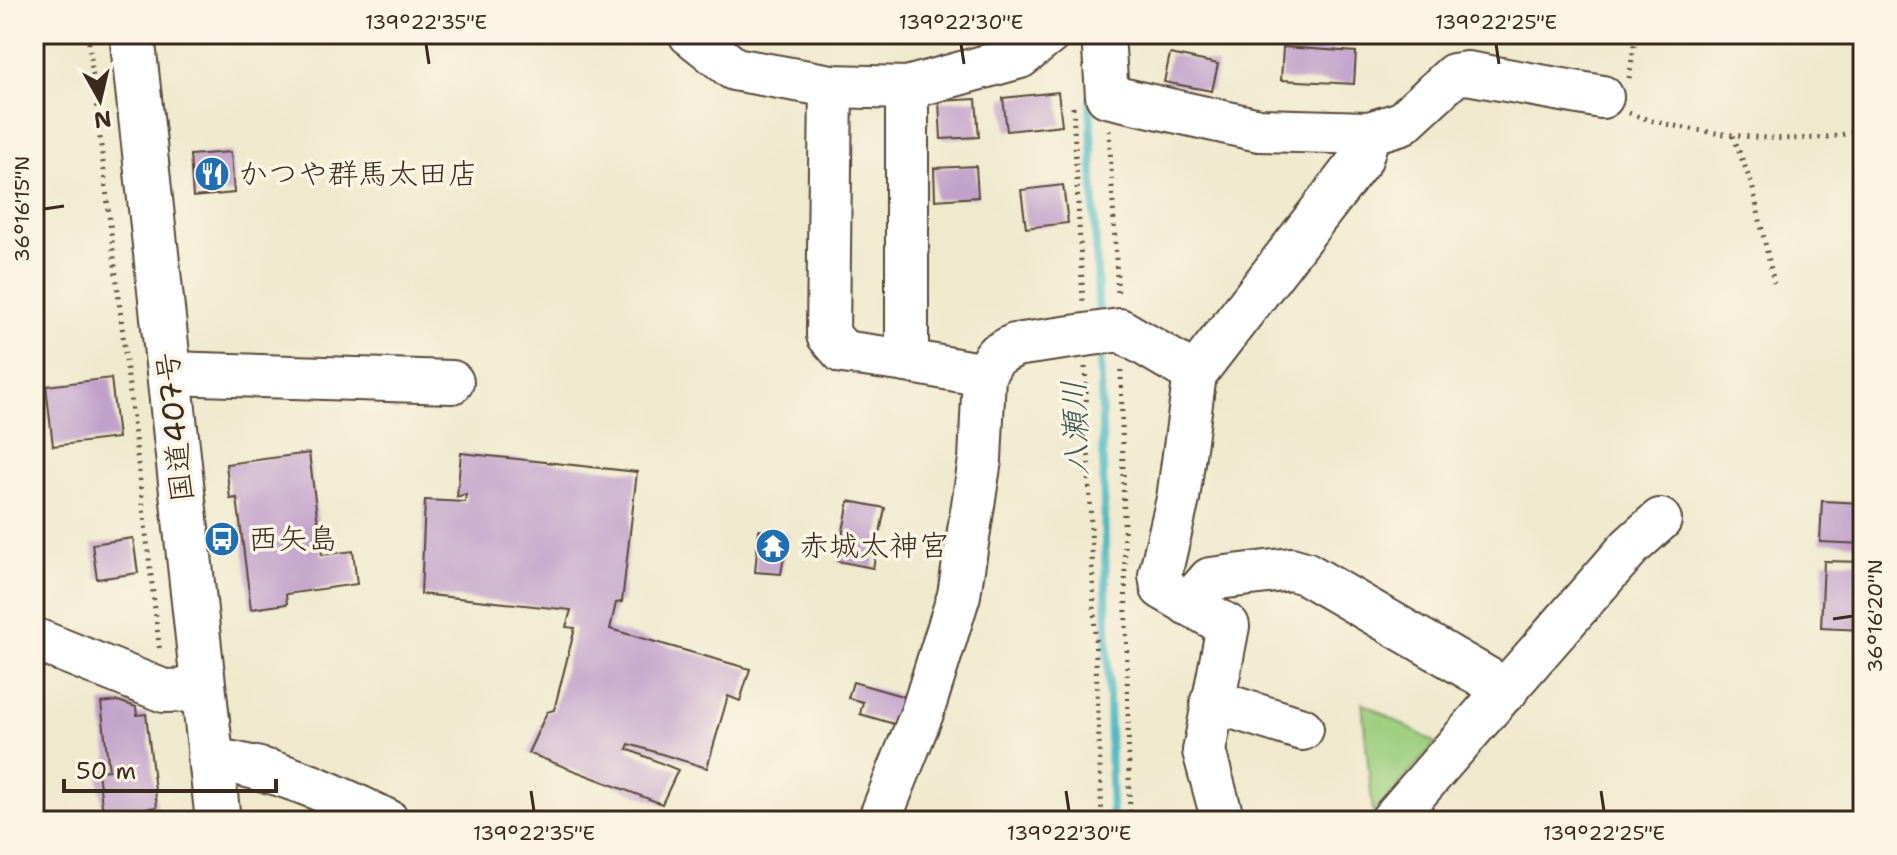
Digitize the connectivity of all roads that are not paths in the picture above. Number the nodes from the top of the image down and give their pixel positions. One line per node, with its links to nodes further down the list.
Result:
1 (132, 34): 10 (highway, 国道407号)
2 (690, 34): 5 (street)
3 (1049, 34): 6 (street)
4 (1103, 34): 8 (street)
5 (831, 86): 6 (street); 9 (street)
6 (907, 88): 9 (street)
7 (1602, 97): 8 (street)
8 (1369, 133): 11 (street)
9 (907, 361): 12 (street)
10 (169, 373): 13 (street); 17 (highway, 国道407号)
11 (1195, 374): 12 (street); 15 (street)
12 (984, 375): 24 (street)
13 (452, 382)
14 (1660, 520): 18 (street)
15 (1188, 604): 18 (street); 19 (street)
16 (34, 639): 17 (street)
17 (184, 690): 21 (highway, 国道407号)
18 (1507, 690): 26 (street)
19 (1212, 701): 20 (street); 25 (street)
20 (1302, 729)
21 (209, 759): 22 (highway, 国道407号); 23 (street)
22 (218, 821)
23 (388, 821)
24 (879, 821)
25 (1223, 821)
26 (1391, 821)

